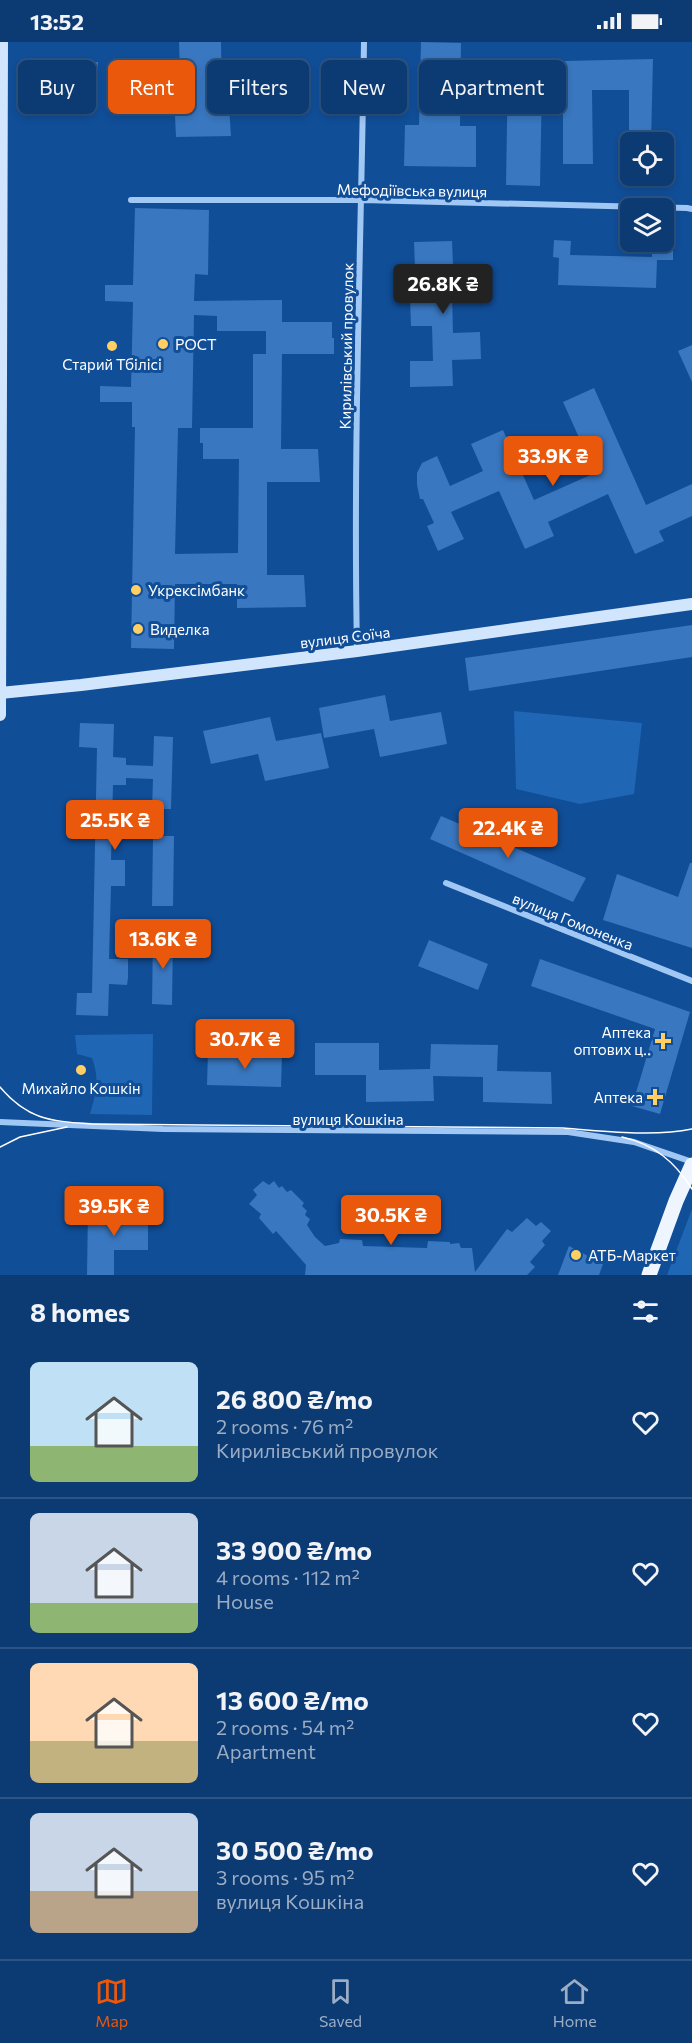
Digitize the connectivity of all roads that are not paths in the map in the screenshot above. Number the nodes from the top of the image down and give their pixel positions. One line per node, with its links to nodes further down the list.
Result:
1 (2, 42): 8 (street)
2 (364, 42): 4 (street, Кирилівський провулок)
3 (131, 200): 4 (street, Мефодіївська вулиця)
4 (362, 200): 5 (street, Мефодіївська вулиця); 7 (street, Кирилівський провулок)
5 (692, 210)
6 (692, 604): 7 (street, вулиця Соїча)
7 (357, 651): 8 (street, вулиця Соїча)
8 (0, 693): 9 (street)
9 (0, 715)
10 (446, 883): 11 (street, вулиця Гомоненка)
11 (692, 981)
12 (0, 1122): 13 (street, вулиця Кошкіна)
13 (692, 1164): 14 (main road)
14 (649, 1275)

